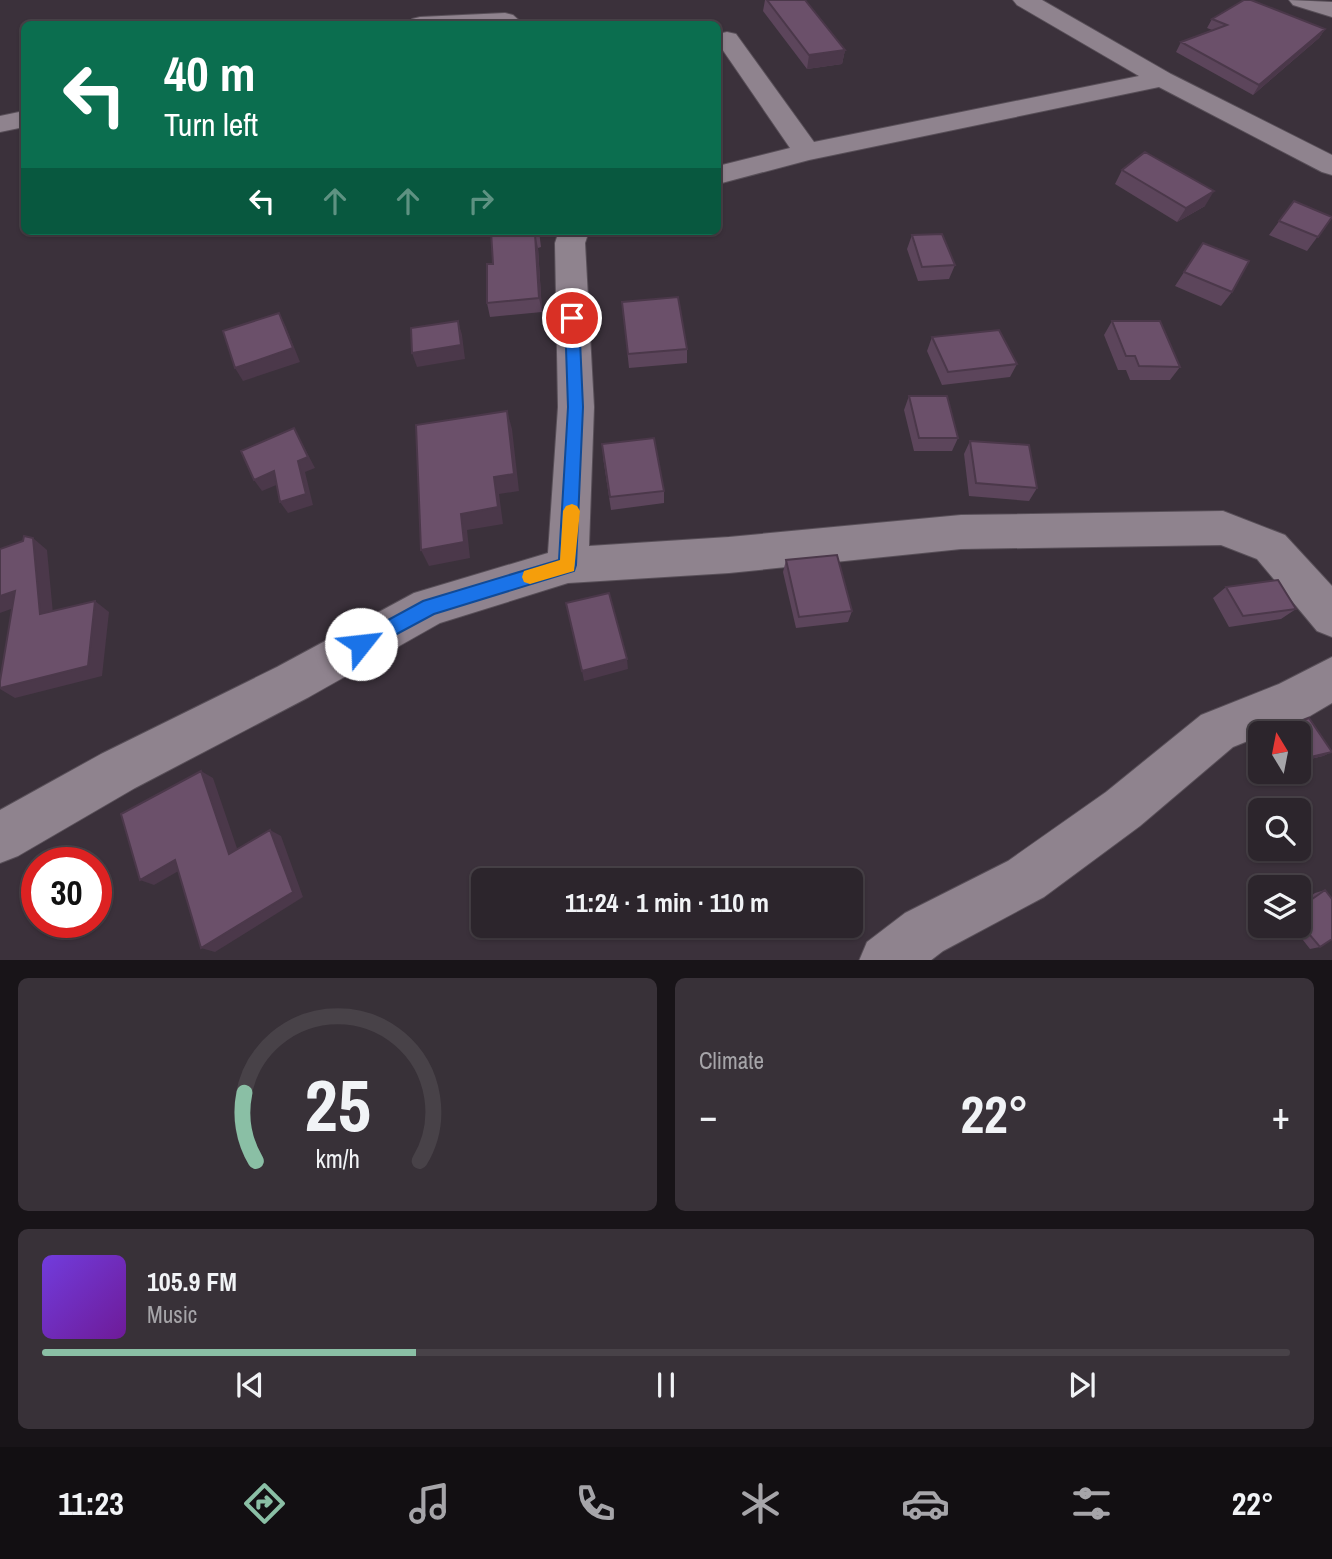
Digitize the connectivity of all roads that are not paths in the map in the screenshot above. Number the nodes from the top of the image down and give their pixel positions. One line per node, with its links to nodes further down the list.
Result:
1 (1025, 0): 7 (street)
2 (1301, 0): 3 (street)
3 (1332, 10)
4 (484, 21): 5 (street)
5 (506, 21)
6 (727, 39): 10 (street)
7 (1162, 79): 10 (street); 11 (street)
8 (21, 120): 9 (street)
9 (0, 124)
10 (807, 152): 12 (street)
11 (1332, 166)
12 (721, 174)
13 (573, 235): 14 (street)
14 (568, 565): 15 (street); 17 (street)
15 (1332, 617)
16 (1332, 678): 18 (street)
17 (0, 838)
18 (887, 960)

